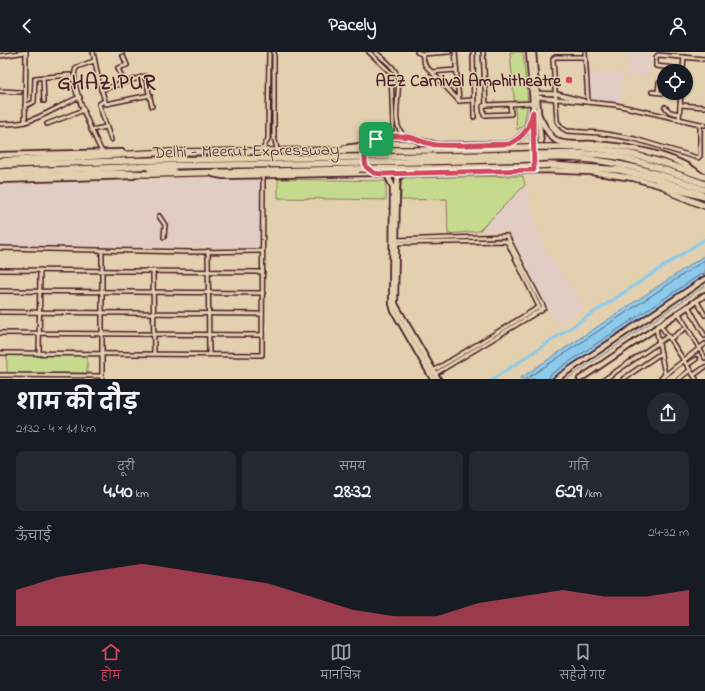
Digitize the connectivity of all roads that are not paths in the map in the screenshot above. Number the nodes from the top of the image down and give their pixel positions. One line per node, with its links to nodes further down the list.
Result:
1 (26, 52): 16 (street); 51 (street)
2 (94, 52): 21 (street)
3 (269, 52): 74 (street)
4 (274, 52): 73 (street)
5 (369, 52): 29 (street)
6 (375, 52): 27 (street)
7 (417, 52): 15 (street)
8 (449, 52): 15 (street)
9 (455, 52): 24 (street)
10 (473, 52): 42 (street)
11 (483, 52): 49 (street)
12 (529, 52): 47 (main road)
13 (533, 52): 38 (main road)
14 (585, 52): 18 (street)
15 (422, 54): 25 (street)
16 (0, 56)
17 (123, 56): 28 (street)
18 (585, 57): 36 (street); 46 (street)
19 (684, 57): 20 (street); 22 (street); 23 (street)
20 (705, 59)
21 (94, 61): 30 (street); 39 (street)
22 (683, 64)
23 (657, 66)
24 (456, 70): 25 (street); 45 (street)
25 (431, 72): 45 (street)
26 (43, 77): 35 (street); 44 (street); 51 (street)
27 (398, 81): 29 (street); 68 (street)
28 (124, 82): 30 (street); 37 (street)
29 (392, 83): 69 (street)
30 (101, 90): 41 (street)
31 (0, 91): 32 (street)
32 (20, 92)
33 (652, 92): 34 (street)
34 (657, 92)
35 (77, 94)
36 (554, 94): 38 (street); 40 (street); 46 (street)
37 (150, 95): 41 (street); 52 (street)
38 (537, 95): 40 (street); 57 (main road)
39 (80, 97): 55 (street); 61 (street)
40 (554, 98): 46 (street); 64 (street)
41 (104, 100): 66 (street)
42 (474, 100): 45 (street); 59 (street)
43 (680, 100): 50 (street)
44 (44, 101)
45 (459, 101)
46 (587, 102): 60 (street)
47 (533, 103): 48 (street); 56 (main road)
48 (510, 104): 49 (street); 49 (street)
49 (486, 105)
50 (680, 105): 54 (street); 58 (street)
51 (25, 106): 61 (street)
52 (152, 106)
53 (665, 107): 58 (street)
54 (705, 107)
55 (84, 110): 63 (street); 67 (street)
56 (533, 112): 72 (main road); 84 (main road)
57 (538, 114): 85 (main road); 97 (main road)
58 (679, 114): 60 (street)
59 (474, 116)
60 (679, 119): 64 (street)
61 (25, 122): 62 (street)
62 (0, 124)
63 (46, 124)
64 (700, 124): 65 (street)
65 (705, 125)
66 (106, 126): 67 (street); 71 (street)
67 (92, 130): 75 (street)
68 (406, 137): 69 (main road); 72 (main road)
69 (384, 138): 70 (main road)
70 (376, 139): 73 (main road); 89 (main road)
71 (111, 140)
72 (420, 141): 90 (main road)
73 (277, 149): 74 (main road)
74 (262, 150): 76 (highway); 97 (highway, bridge)
75 (102, 152): 77 (main road); 78 (main road)
76 (198, 152): 77 (highway); 83 (highway)
77 (137, 153): 81 (highway)
78 (0, 155)
79 (548, 156): 83 (highway, Delhi - Meerut Expressway, bridge); 100 (highway, Delhi - Meerut Expressway); 102 (highway, Delhi - Meerut Expressway)
80 (0, 161): 81 (highway)
81 (20, 163): 82 (highway, Delhi - Meerut Expressway); 83 (highway, Delhi - Meerut Expressway)
82 (0, 165)
83 (106, 165): 88 (highway); 91 (highway, Delhi - Meerut Expressway)
84 (534, 170): 85 (main road); 90 (main road)
85 (543, 170): 101 (main road)
86 (0, 172): 91 (highway, Delhi - Meerut Expressway)
87 (205, 172): 88 (highway); 95 (main road); 96 (highway, bridge)
88 (187, 173): 92 (highway)
89 (374, 173): 93 (main road); 95 (main road)
90 (412, 173): 94 (main road)
91 (21, 174): 92 (highway); 98 (highway)
92 (150, 174): 99 (main road)
93 (387, 174): 94 (main road); 107 (main road)
94 (402, 174): 107 (main road)
95 (263, 175): 111 (street)
96 (646, 176): 101 (highway); 103 (highway)
97 (703, 176)
98 (0, 177)
99 (0, 180)
100 (705, 184)
101 (664, 186): 103 (main road); 104 (highway)
102 (705, 190)
103 (704, 197)
104 (705, 206)
105 (159, 216): 106 (street)
106 (164, 237)
107 (394, 242): 161 (main road); 161 (street)
108 (0, 248): 109 (street)
109 (102, 250): 110 (street); 114 (street)
110 (208, 251): 111 (street); 116 (street)
111 (262, 251): 117 (street)
112 (0, 270): 113 (street)
113 (40, 270): 114 (street); 120 (street)
114 (102, 271): 115 (street); 121 (street)
115 (153, 271): 116 (street); 122 (street)
116 (208, 272): 117 (street); 123 (street)
117 (263, 272): 124 (street)
118 (705, 279): 171 (main road)
119 (0, 291): 120 (street)
120 (40, 291): 121 (street); 129 (street)
121 (103, 292): 122 (street); 131 (street)
122 (154, 292): 123 (street); 132 (street)
123 (209, 293): 124 (street); 133 (street)
124 (263, 293): 134 (street)
125 (704, 297): 126 (main road)
126 (696, 300): 127 (main road); 135 (street)
127 (688, 306): 130 (main road); 144 (street)
128 (0, 312): 129 (street)
129 (39, 312): 131 (street); 139 (street)
130 (678, 312): 136 (main road); 137 (street)
131 (102, 313): 132 (street); 140 (street)
132 (154, 313): 133 (street); 141 (street)
133 (209, 313): 134 (street); 142 (street)
134 (262, 314): 143 (street)
135 (705, 315)
136 (658, 326): 145 (street); 146 (street); 172 (main road)
137 (687, 327): 145 (street); 148 (street)
138 (0, 333): 139 (street)
139 (39, 333): 140 (street); 151 (street)
140 (102, 334): 141 (street); 152 (street)
141 (154, 334): 142 (street); 153 (street)
142 (209, 334): 143 (street); 154 (street)
143 (262, 335): 154 (street)
144 (705, 336)
145 (669, 338): 146 (street); 157 (street)
146 (659, 342): 150 (street); 173 (street)
147 (705, 344): 148 (street)
148 (699, 349): 155 (street); 157 (street)
149 (0, 353): 151 (street)
150 (661, 353): 164 (street); 174 (street)
151 (39, 354): 152 (street)
152 (102, 354): 153 (street); 168 (street)
153 (154, 354): 154 (street)
154 (209, 354)
155 (705, 358)
156 (696, 359): 158 (street)
157 (684, 361): 158 (street); 164 (street)
158 (687, 365): 160 (street)
159 (705, 367): 165 (street)
160 (690, 370): 165 (street); 176 (street)
161 (433, 374): 170 (main road)
162 (0, 375): 163 (street)
163 (6, 375): 166 (street); 169 (street)
164 (665, 375): 175 (street)
165 (694, 375): 177 (street)
166 (41, 377): 167 (street)
167 (64, 377): 168 (street)
168 (102, 377)
169 (6, 379)
170 (438, 379)
171 (556, 379)
172 (580, 379)
173 (605, 379)
174 (623, 379)
175 (660, 379)
176 (680, 379)
177 (696, 379)

